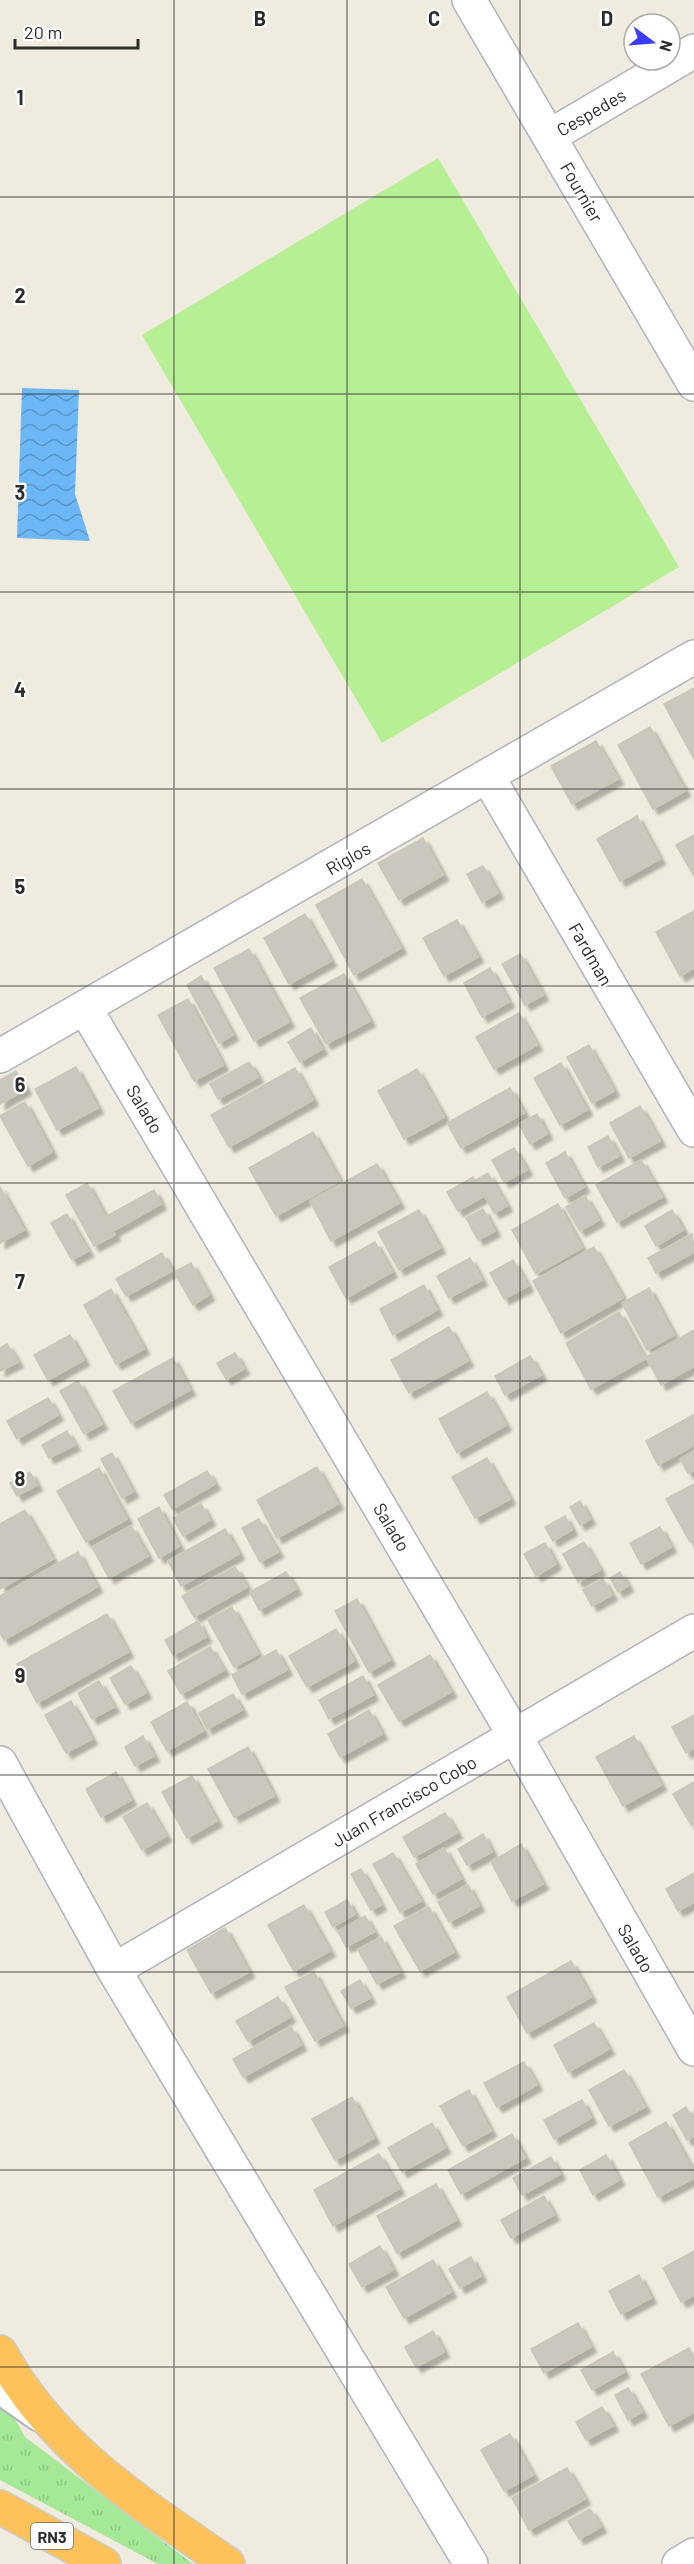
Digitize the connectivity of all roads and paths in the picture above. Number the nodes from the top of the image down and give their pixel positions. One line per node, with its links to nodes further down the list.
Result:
1 (469, 0): 3 (street, Fournier)
2 (694, 51): 3 (street, Cespedes)
3 (550, 136): 4 (street, Fournier)
4 (694, 384)
5 (694, 657): 6 (street, Riglos)
6 (488, 777): 7 (street, Riglos); 9 (street, Fardman)
7 (85, 1008): 8 (street, Riglos); 11 (street, Salado)
8 (0, 1056)
9 (694, 1130)
10 (694, 1631): 11 (street, Juan Francisco Cobo)
11 (515, 1736): 13 (street, Juan Francisco Cobo); 14 (street, Salado)
12 (0, 1763): 13 (street)
13 (114, 1970): 22 (street)
14 (694, 2049)
15 (0, 2352): 17 (highway)
16 (0, 2393): 17 (lane)
17 (58, 2434): 21 (highway)
18 (0, 2507): 20 (highway, RN3)
19 (694, 2556): 23 (street)
20 (104, 2564)
21 (228, 2564)
22 (471, 2564)
23 (679, 2564)

